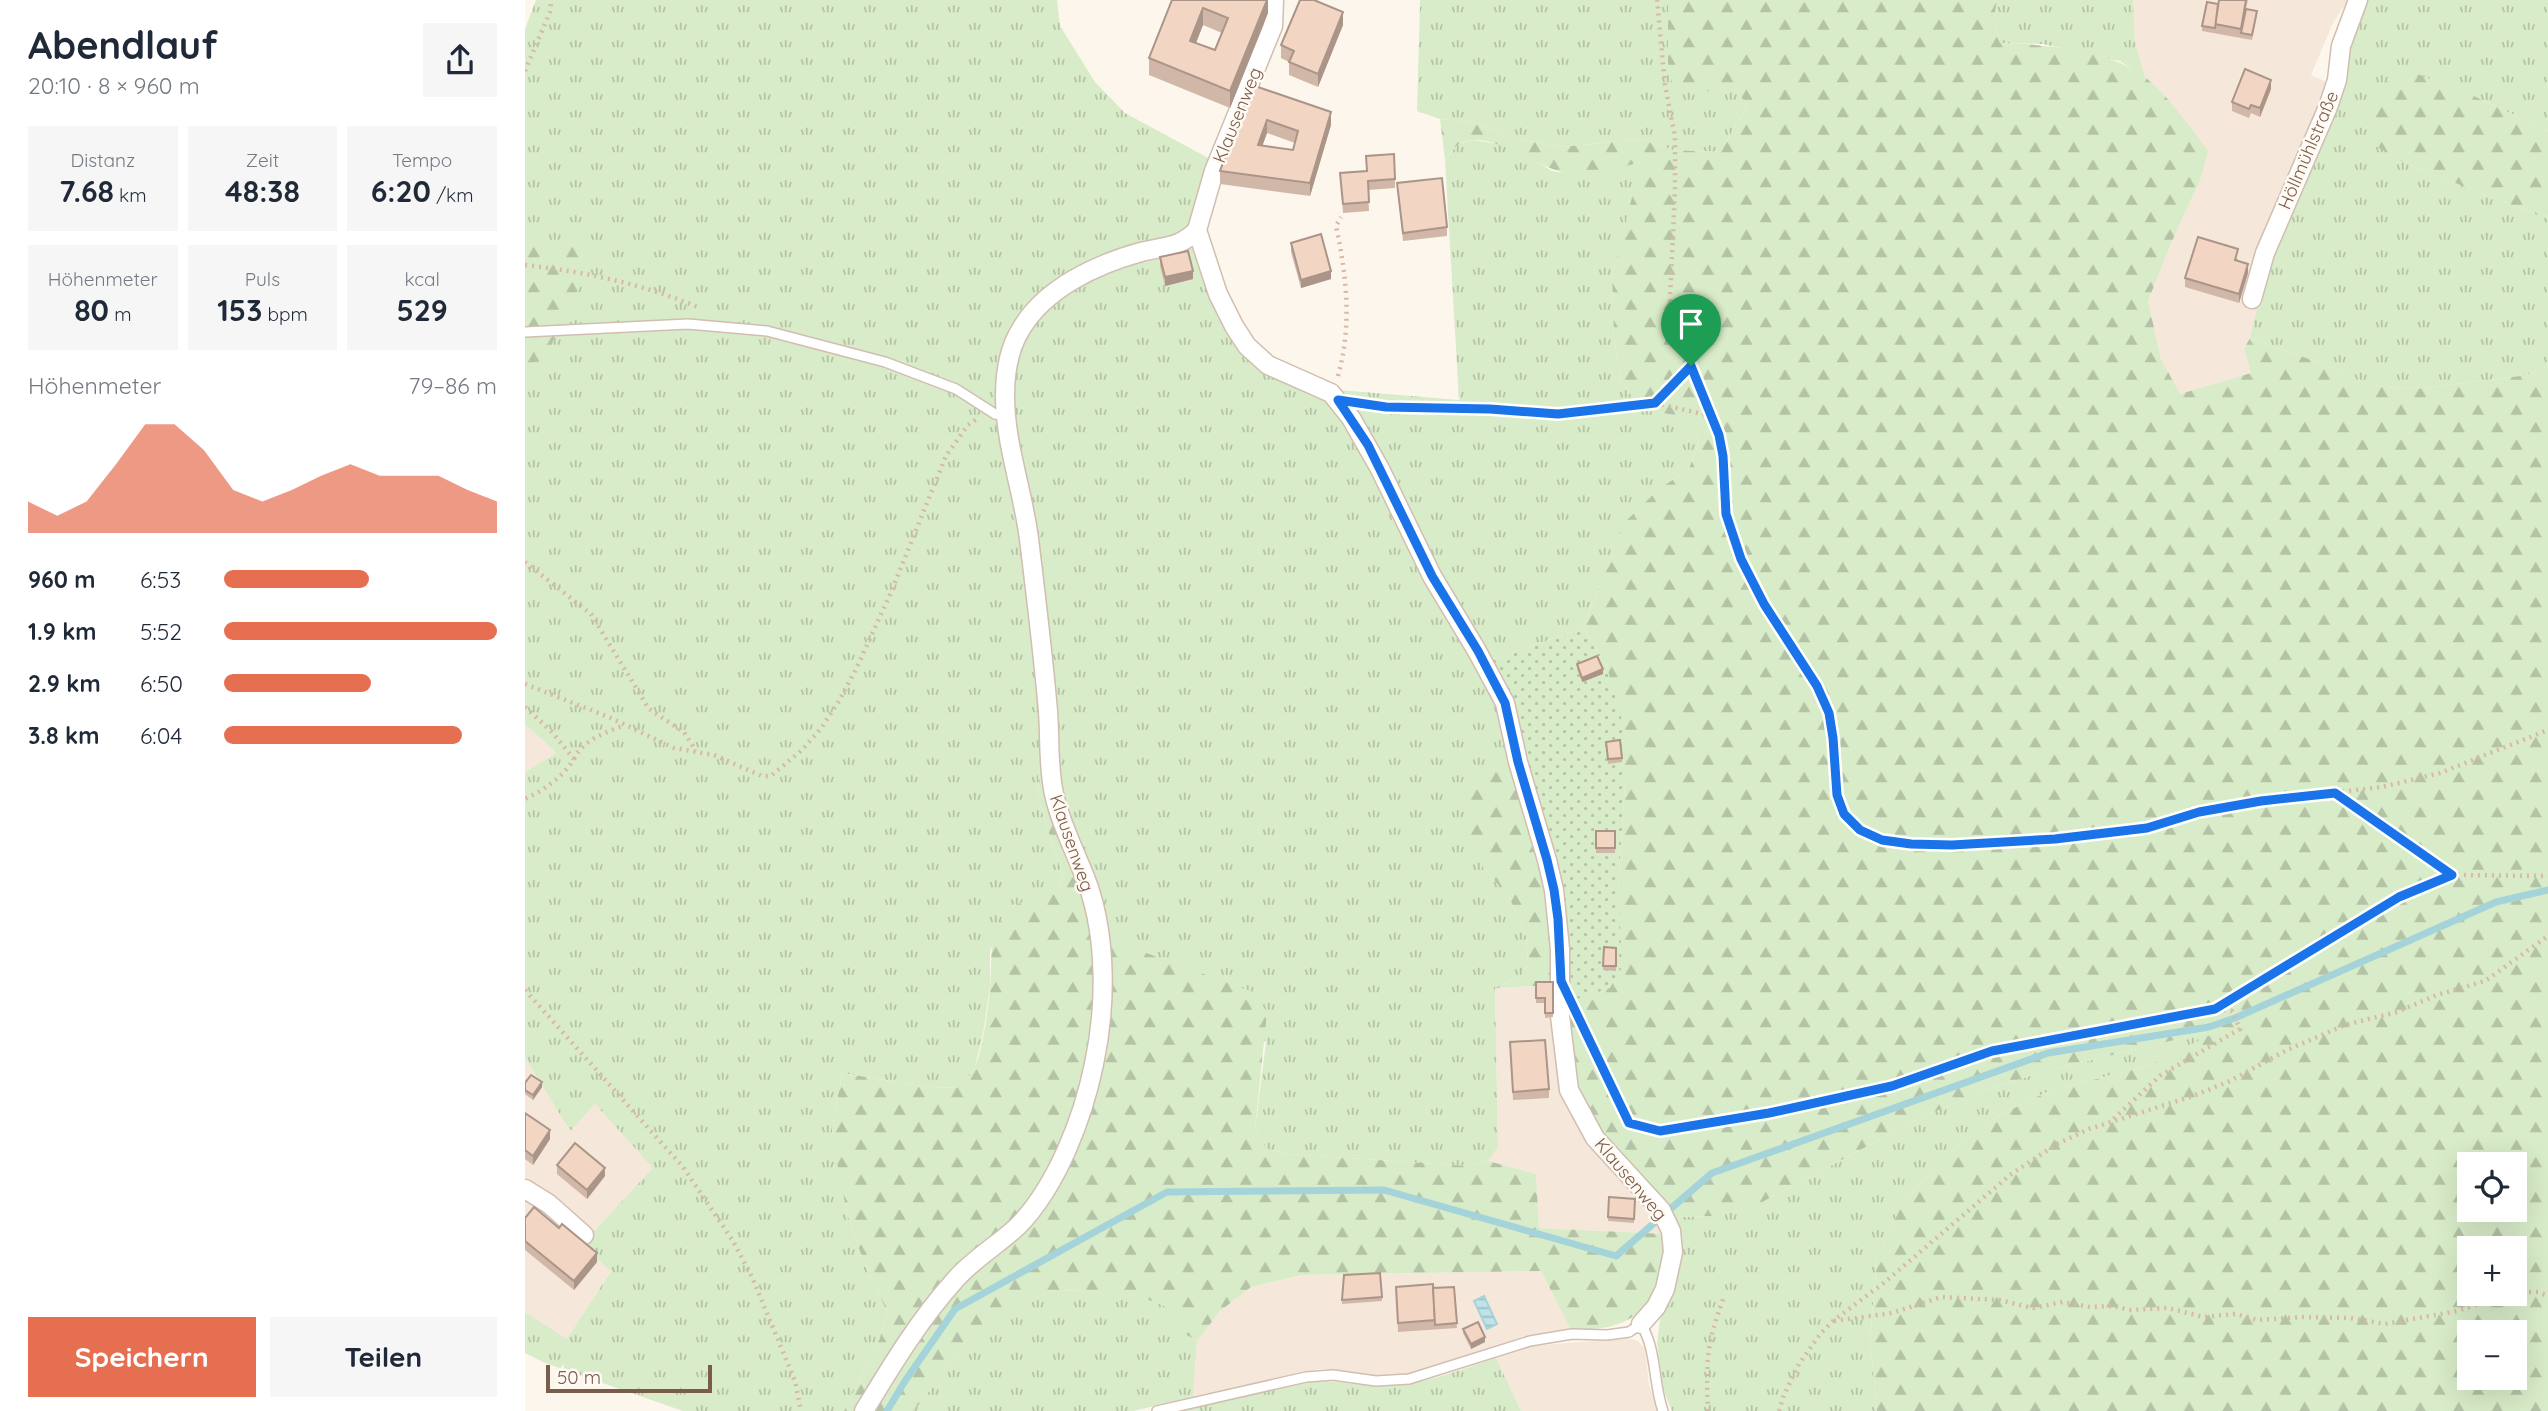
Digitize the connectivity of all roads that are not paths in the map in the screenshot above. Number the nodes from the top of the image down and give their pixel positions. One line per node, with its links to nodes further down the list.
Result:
1 (1275, 0): 3 (street, Klausenweg)
2 (2357, 0): 4 (street, Höllmühlstraße)
3 (1197, 230): 6 (street, Klausenweg); 9 (street, Klausenweg)
4 (2252, 299)
5 (525, 332): 6 (lane)
6 (1000, 415): 10 (street, Klausenweg)
7 (525, 1189): 8 (street)
8 (584, 1235)
9 (1641, 1324): 11 (lane); 12 (lane)
10 (865, 1411)
11 (1157, 1411)
12 (1663, 1411)

